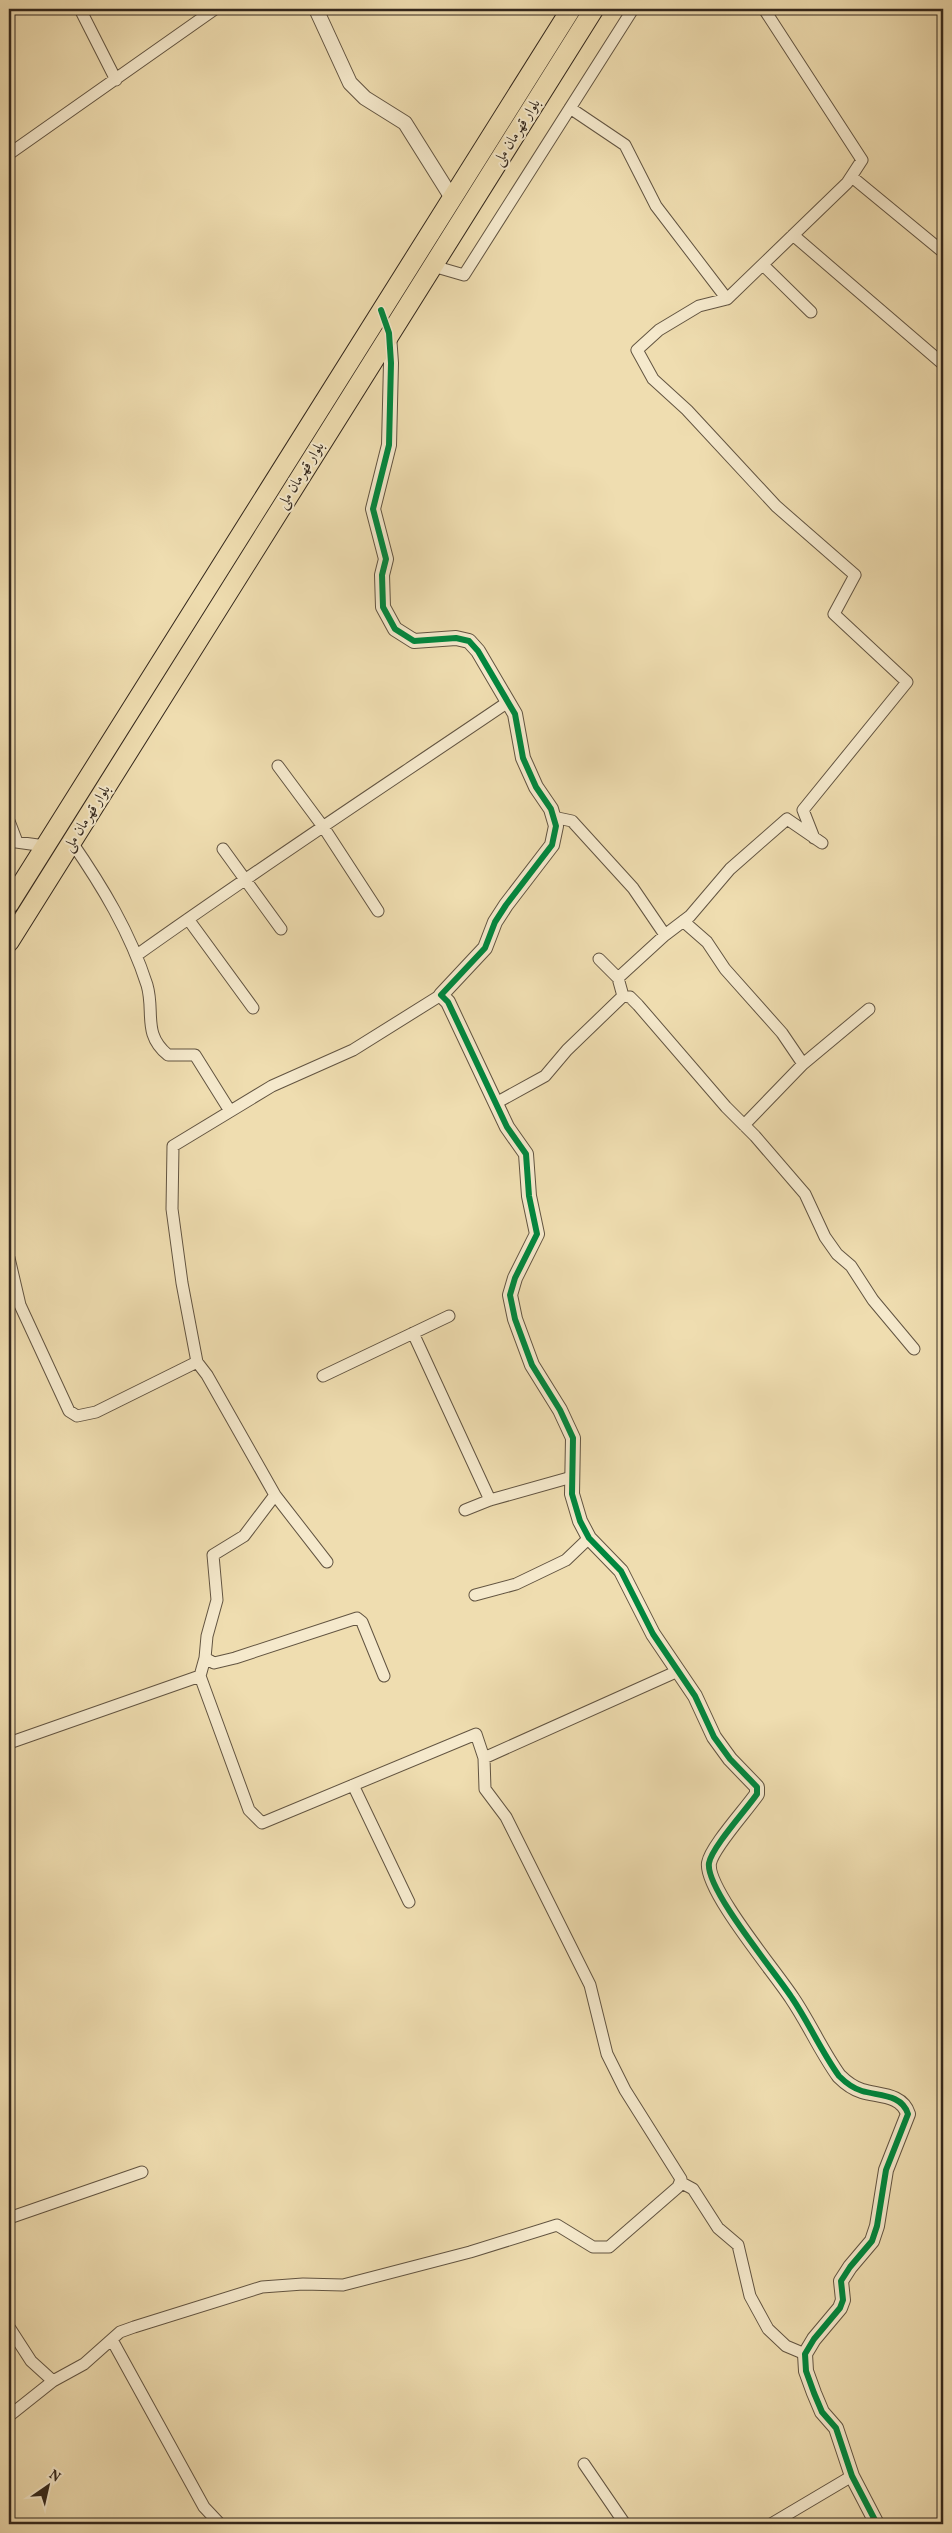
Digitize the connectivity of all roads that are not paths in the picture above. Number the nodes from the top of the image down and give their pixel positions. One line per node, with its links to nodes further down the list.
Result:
1 (80, 9): 8 (street)
2 (214, 9): 8 (street)
3 (316, 9): 12 (street)
4 (571, 9): 12 (highway, بلوار قهرمان ملی)
5 (594, 9): 16 (highway, بلوار قهرمان ملی)
6 (633, 9): 9 (street)
7 (764, 9): 11 (street)
8 (116, 80): 10 (street)
9 (570, 108): 16 (street); 17 (street)
10 (9, 154)
11 (852, 176): 13 (street); 14 (street)
12 (452, 198): 18 (highway, بلوار قهرمان ملی)
13 (793, 235): 15 (street); 21 (street)
14 (943, 252)
15 (762, 264): 17 (street); 19 (street)
16 (433, 266): 20 (highway, بلوار قهرمان ملی)
17 (727, 299): 35 (street)
18 (381, 310): 20 (street); 29 (highway, بلوار قهرمان ملی)
19 (811, 312)
20 (388, 333): 22 (street); 27 (highway, بلوار قهرمان ملی)
21 (943, 364)
22 (508, 702): 24 (street); 26 (street)
23 (278, 766): 26 (street)
24 (553, 817): 37 (street); 42 (street)
25 (9, 821): 28 (street)
26 (324, 828): 31 (street); 33 (street)
27 (72, 841): 38 (highway, بلوار قهرمان ملی); 39 (street)
28 (13, 842): 29 (street)
29 (45, 846): 32 (highway, بلوار قهرمان ملی)
30 (223, 849): 31 (street)
31 (244, 879): 34 (street); 36 (street)
32 (9, 904)
33 (378, 911)
34 (188, 919): 39 (street); 44 (street)
35 (683, 921): 37 (street); 46 (street)
36 (281, 929)
37 (665, 936): 41 (street)
38 (9, 942)
39 (137, 955): 48 (street)
40 (599, 959): 41 (street)
41 (618, 978): 43 (street)
42 (441, 995): 47 (street); 48 (street)
43 (624, 996): 47 (street); 49 (street)
44 (254, 1008)
45 (869, 1009): 46 (street)
46 (803, 1064): 49 (street)
47 (496, 1103): 56 (street)
48 (230, 1111): 54 (street)
49 (744, 1125): 53 (street)
50 (9, 1258): 54 (street)
51 (449, 1316): 52 (street)
52 (414, 1333): 55 (street); 58 (street)
53 (914, 1348)
54 (197, 1362): 57 (street)
55 (323, 1376)
56 (572, 1477): 58 (street); 60 (street)
57 (275, 1495): 61 (street); 63 (street)
58 (490, 1500): 59 (street)
59 (465, 1510)
60 (589, 1538): 62 (street); 64 (street)
61 (327, 1562)
62 (474, 1595)
63 (205, 1658): 65 (street); 66 (street)
64 (678, 1671): 68 (street); 76 (street)
65 (200, 1676): 67 (street); 69 (street)
66 (384, 1676)
67 (9, 1743)
68 (484, 1758): 69 (street); 72 (street)
69 (353, 1785): 70 (street)
70 (409, 1902)
71 (142, 2172): 73 (street)
72 (680, 2182): 75 (street); 76 (street)
73 (9, 2218)
74 (9, 2326): 77 (street)
75 (112, 2340): 77 (street); 81 (street)
76 (805, 2354): 80 (street)
77 (53, 2382): 78 (street)
78 (9, 2416)
79 (584, 2464): 82 (street)
80 (852, 2476): 83 (street); 84 (street)
81 (220, 2524)
82 (625, 2524)
83 (771, 2524)
84 (877, 2524)

